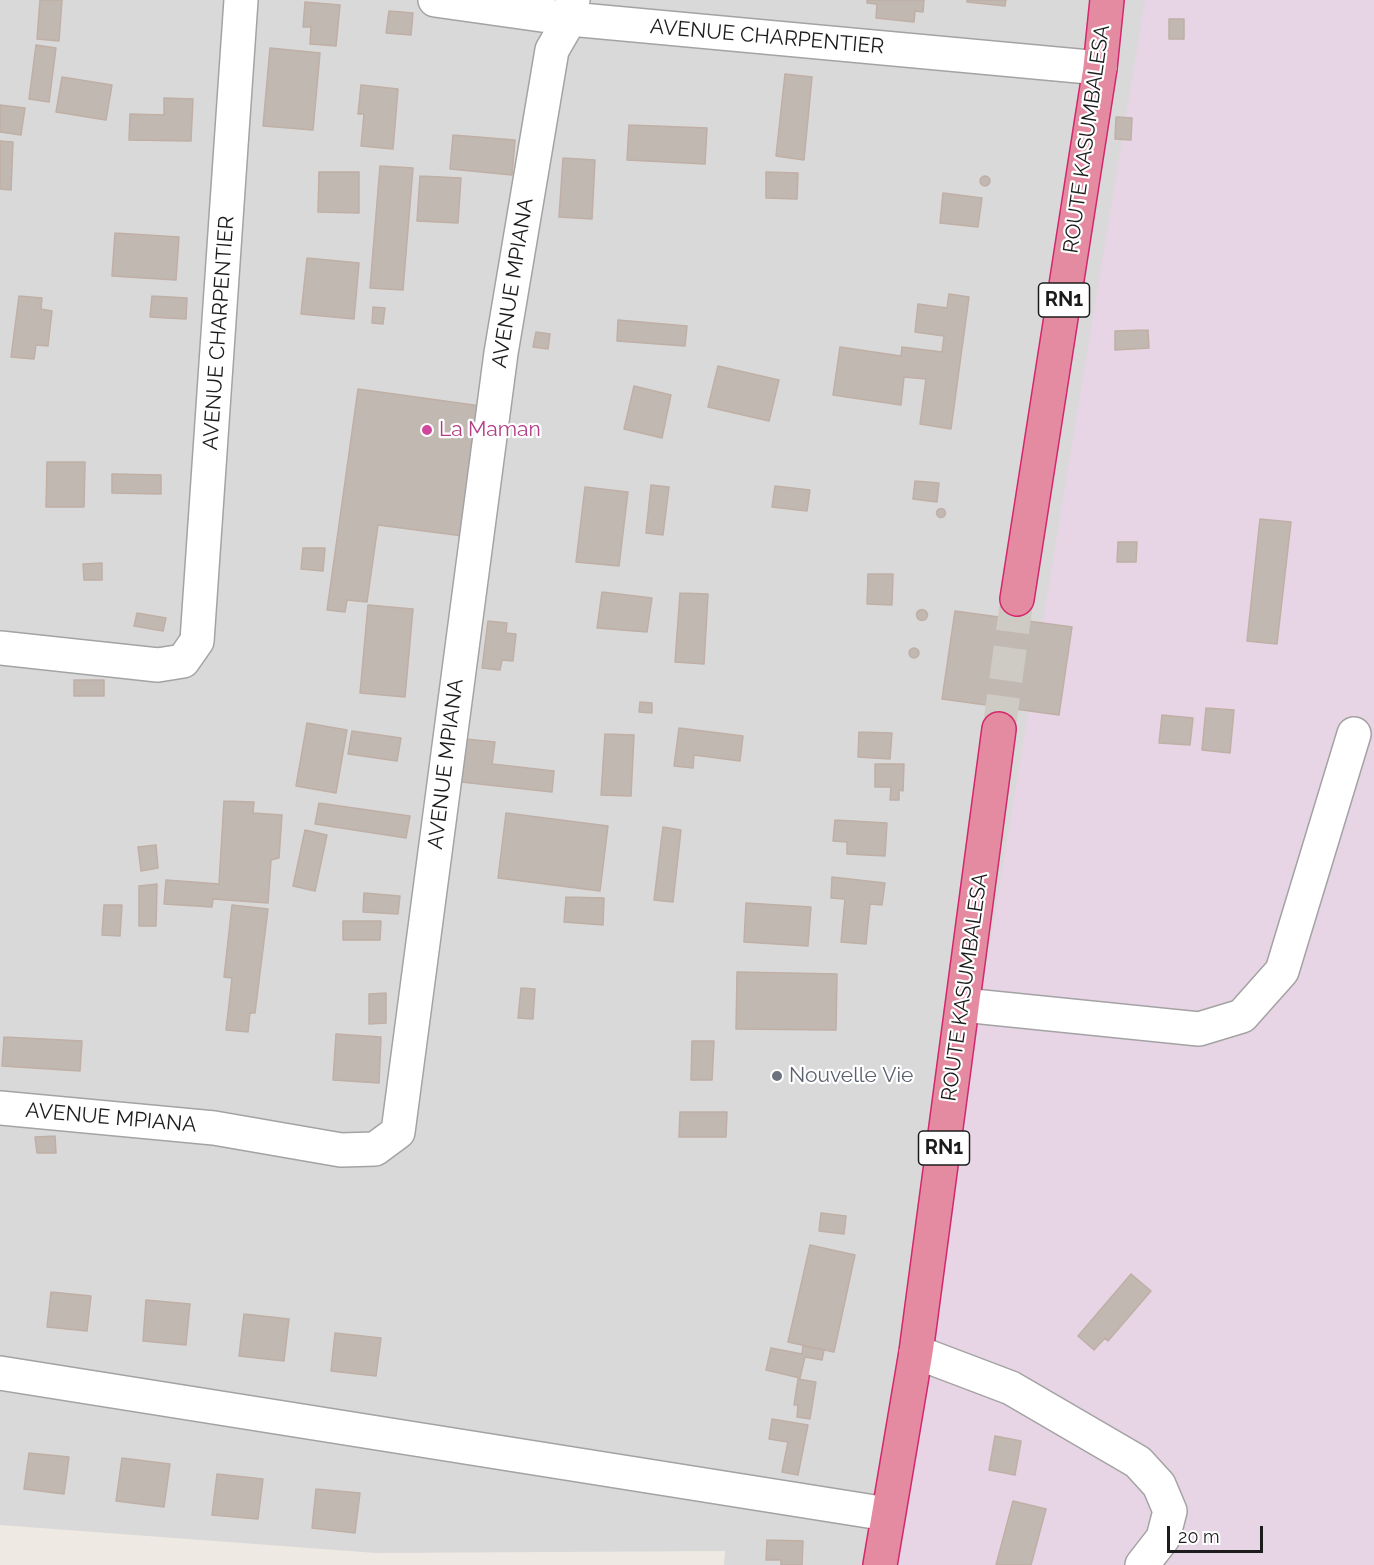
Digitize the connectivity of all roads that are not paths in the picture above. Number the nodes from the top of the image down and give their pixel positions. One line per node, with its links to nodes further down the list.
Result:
1 (242, 0): 7 (street, AVENUE CHARPENTIER)
2 (435, 0): 4 (street, AVENUE CHARPENTIER)
3 (1107, 0): 5 (highway, ROUTE KASUMBALESA / RN1)
4 (572, 10): 5 (street, AVENUE CHARPENTIER); 11 (street, AVENUE MPIANA)
5 (1100, 68): 6 (highway, ROUTE KASUMBALESA / RN1)
6 (1017, 599)
7 (0, 648)
8 (999, 729): 10 (highway, ROUTE KASUMBALESA / RN1)
9 (1354, 734): 10 (street)
10 (963, 1005): 12 (highway, ROUTE KASUMBALESA / RN1)
11 (0, 1108)
12 (916, 1352): 14 (highway, ROUTE KASUMBALESA / RN1); 16 (street)
13 (0, 1373): 14 (street)
14 (887, 1514): 15 (highway, ROUTE KASUMBALESA / RN1)
15 (880, 1565)
16 (1142, 1565)

